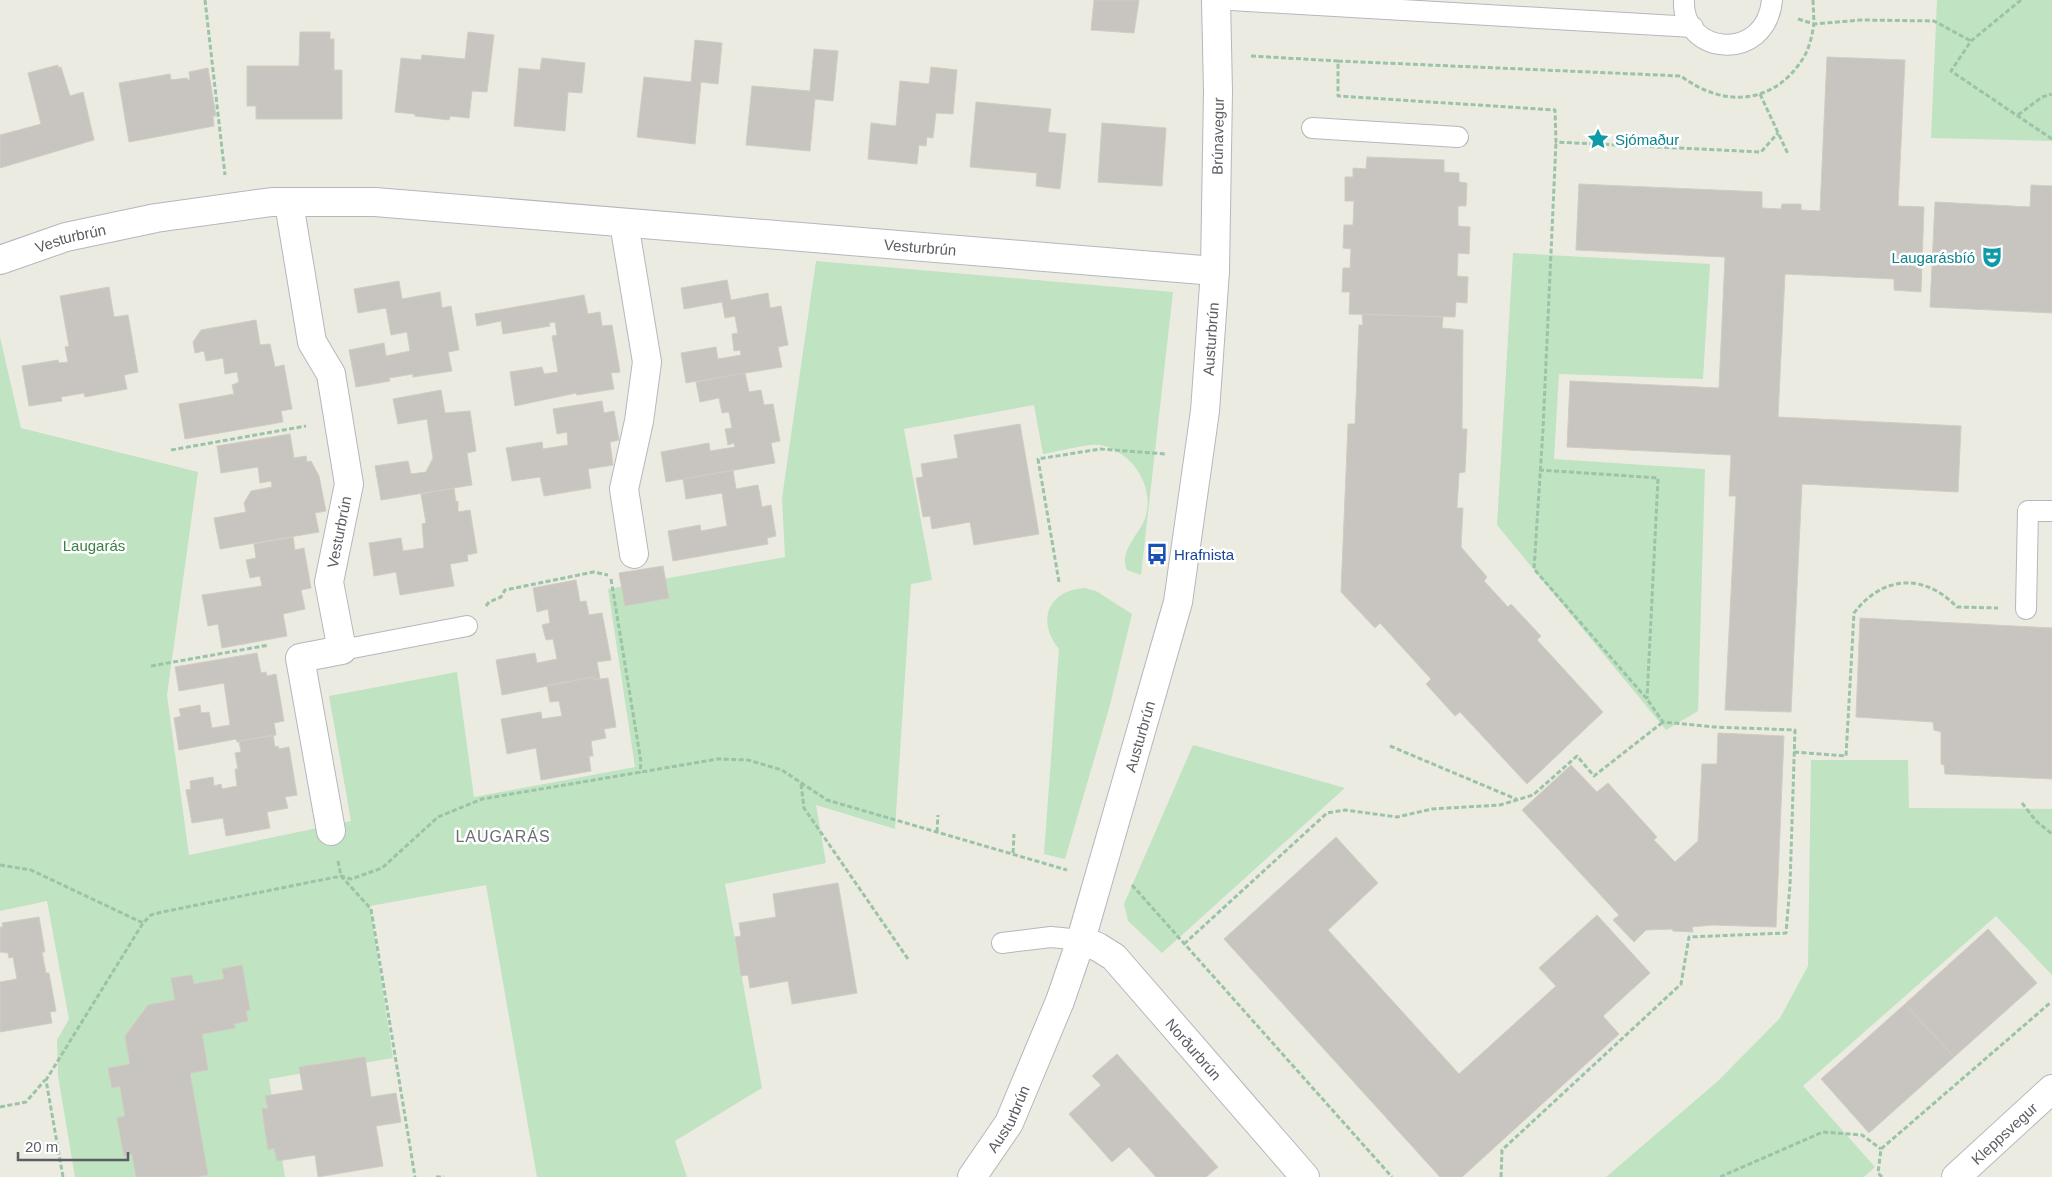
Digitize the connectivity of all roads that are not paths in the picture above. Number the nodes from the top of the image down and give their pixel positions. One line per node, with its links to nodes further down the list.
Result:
1 (1216, 0): 11 (street, Brúnavegur)
2 (1231, 0): 5 (lane)
3 (1684, 0): 5 (lane)
4 (1771, 6): 5 (lane)
5 (1693, 27)
6 (1312, 128): 7 (lane)
7 (1458, 137)
8 (289, 203): 9 (street, Vesturbrún); 10 (street, Vesturbrún); 16 (street, Vesturbrún)
9 (624, 223): 11 (street, Vesturbrún); 13 (street)
10 (0, 260)
11 (1215, 271): 18 (street, Austurbrún)
12 (2052, 511): 14 (lane)
13 (634, 554)
14 (2026, 609)
15 (467, 626): 16 (lane)
16 (342, 650): 17 (street)
17 (331, 832)
18 (1082, 940): 19 (lane); 21 (street, Norðurbrún); 22 (street, Austurbrún)
19 (1002, 943)
20 (2052, 1089): 23 (street, Kleppsvegur)
21 (1297, 1174)
22 (972, 1177)
23 (1956, 1177)

